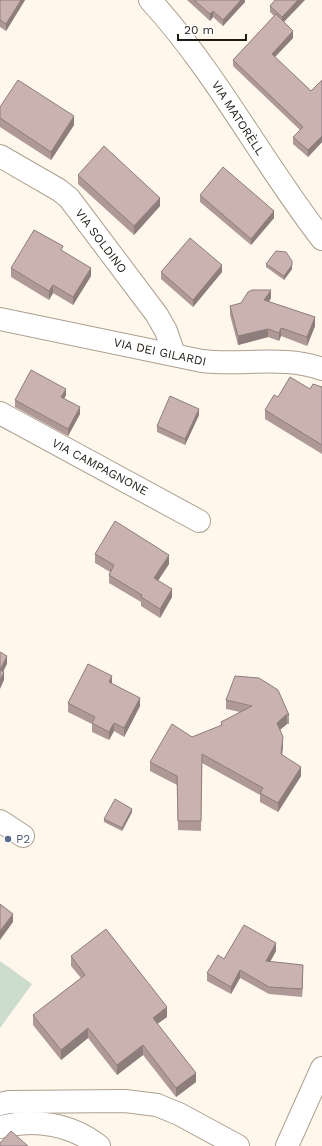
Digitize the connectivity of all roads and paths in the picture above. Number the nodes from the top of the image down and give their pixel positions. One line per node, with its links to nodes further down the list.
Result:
1 (150, 0): 3 (street, VIA MATORÈLL)
2 (0, 156): 5 (street, VIA SOLDINO)
3 (322, 239)
4 (0, 319): 5 (street, VIA DEI GILARDI)
5 (174, 354): 6 (street, VIA DEI GILARDI)
6 (322, 369)
7 (0, 413): 8 (street, VIA CAMPAGNONE)
8 (200, 521)
9 (0, 821): 10 (street)
10 (23, 836)
11 (322, 1068): 16 (street)
12 (0, 1104): 15 (street)
13 (0, 1127): 14 (street)
14 (99, 1146)
15 (238, 1146)
16 (287, 1146)

